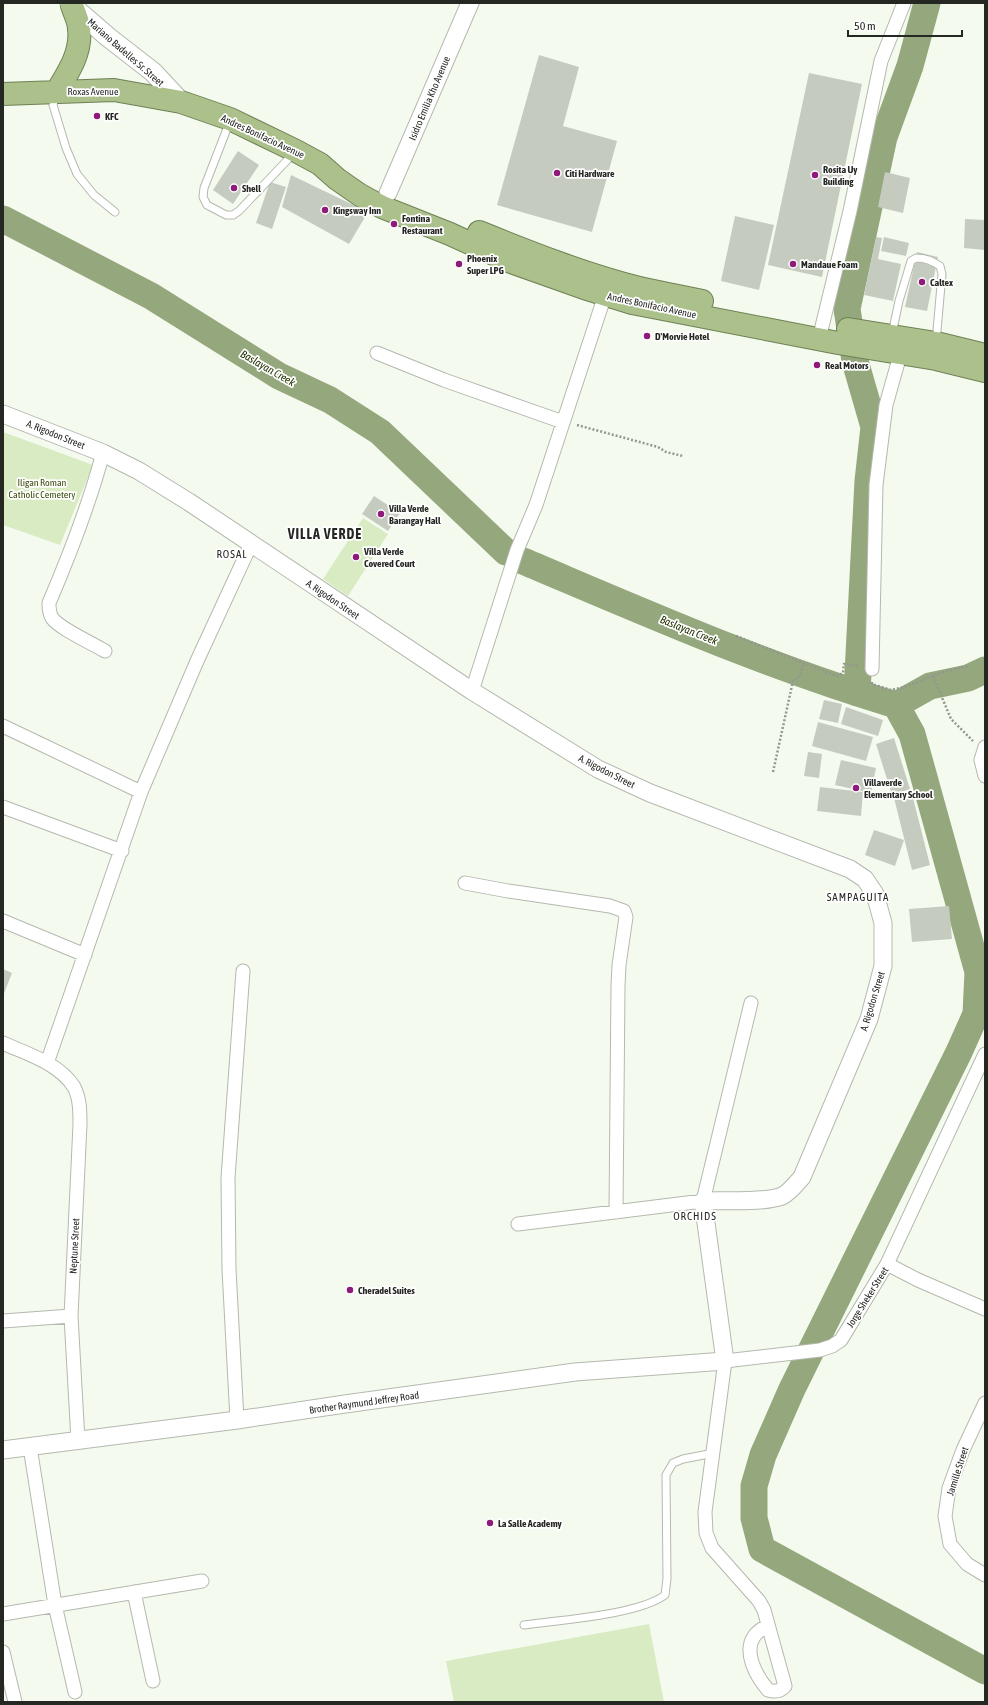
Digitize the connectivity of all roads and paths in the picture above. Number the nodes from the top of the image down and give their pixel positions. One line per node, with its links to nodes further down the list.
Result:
1 (470, 3): 9 (street, Isidro Emilia Kho Avenue)
2 (904, 3): 12 (street)
3 (70, 4): 4 (highway); 6 (main road, Mariano Badelles Sr. Street)
4 (57, 91): 5 (highway, Roxas Avenue); 6 (highway, Roxas Avenue); 10 (lane)
5 (3, 94)
6 (181, 102): 7 (highway, Andres Bonifacio Avenue)
7 (230, 119): 8 (highway, Andres Bonifacio Avenue); 8 (lane)
8 (296, 151): 9 (highway, Andres Bonifacio Avenue)
9 (385, 200): 11 (highway, Andres Bonifacio Avenue)
10 (114, 212)
11 (608, 287): 12 (highway, Andres Bonifacio Avenue); 19 (street)
12 (829, 333): 13 (highway, Andres Bonifacio Avenue)
13 (888, 342): 14 (highway, Andres Bonifacio Avenue); 14 (lane); 17 (highway, Andres Bonifacio Avenue); 27 (street)
14 (936, 344): 16 (highway, Andres Bonifacio Avenue)
15 (377, 353): 19 (street)
16 (985, 355)
17 (985, 371)
18 (3, 414): 20 (street, A. Rigodon Street)
19 (563, 422): 21 (path); 30 (street)
20 (103, 453): 22 (street, A. Rigodon Street); 24 (street)
21 (683, 456)
22 (251, 544): 30 (street, A. Rigodon Street); 35 (street)
23 (736, 636): 25 (path)
24 (105, 651)
25 (804, 665): 27 (path); 33 (path)
26 (968, 666): 28 (path)
27 (868, 668)
28 (933, 676): 29 (path); 32 (path)
29 (872, 684)
30 (472, 691): 46 (street, A. Rigodon Street)
31 (3, 726): 35 (street)
32 (984, 749): 34 (street)
33 (773, 772)
34 (985, 776)
35 (141, 792): 37 (street)
36 (3, 807): 37 (street)
37 (122, 851): 40 (street)
38 (465, 883): 47 (street)
39 (3, 921): 40 (street)
40 (84, 955): 45 (street)
41 (243, 971): 55 (street)
42 (751, 1003): 46 (street)
43 (3, 1043): 45 (street, Neptune Street)
44 (985, 1054): 49 (street)
45 (47, 1063): 51 (street, Neptune Street)
46 (703, 1201): 47 (street); 53 (street)
47 (616, 1212): 48 (street)
48 (518, 1224)
49 (887, 1264): 50 (street, Jorge Sheker Street); 53 (street, Jorge Sheker Street)
50 (985, 1309)
51 (71, 1316): 52 (street); 56 (street, Neptune Street)
52 (3, 1321)
53 (725, 1361): 55 (street, Brother Raymund Jeffrey Road); 59 (street)
54 (985, 1403): 60 (street, Jamille Street)
55 (237, 1420): 56 (street, Brother Raymund Jeffrey Road)
56 (78, 1442): 57 (street, Brother Raymund Jeffrey Road)
57 (30, 1447): 58 (street, Brother Raymund Jeffrey Road); 63 (street)
58 (3, 1450)
59 (714, 1453): 65 (lane); 66 (street)
60 (985, 1576)
61 (202, 1581): 62 (street)
62 (134, 1592): 63 (street); 68 (street)
63 (55, 1605): 64 (street); 69 (street)
64 (3, 1614)
65 (524, 1625)
66 (767, 1625)
67 (3, 1652): 70 (street)
68 (153, 1682)
69 (75, 1692)
70 (15, 1702)

